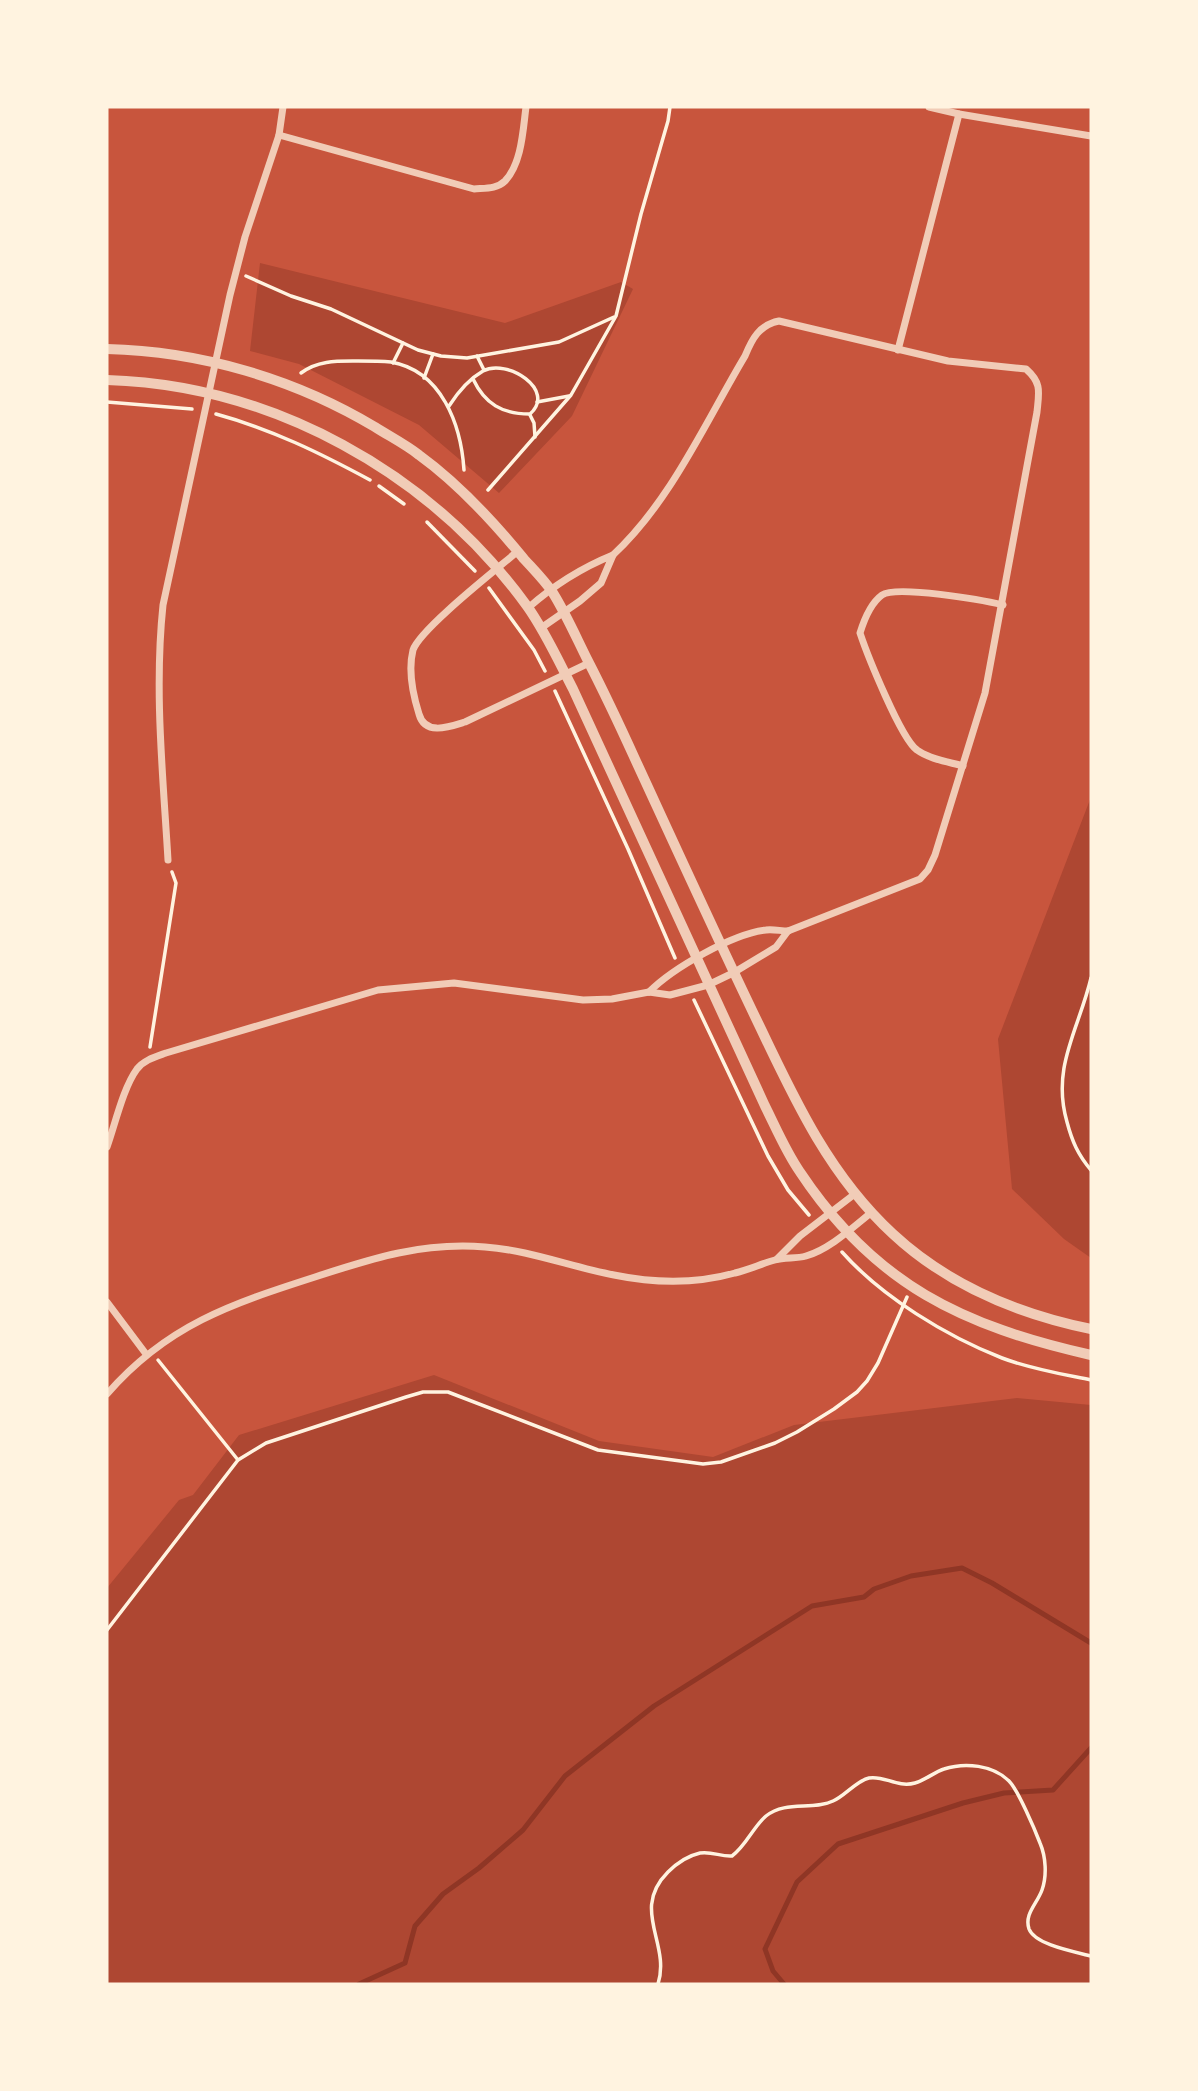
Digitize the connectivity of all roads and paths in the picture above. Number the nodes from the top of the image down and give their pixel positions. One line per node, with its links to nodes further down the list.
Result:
1 (283, 107): 6 (street)
2 (526, 107): 6 (street)
3 (670, 107): 9 (path)
4 (929, 107): 5 (street)
5 (959, 114): 7 (street); 12 (street)
6 (279, 135): 8 (street)
7 (1091, 136)
8 (236, 271): 10 (path); 16 (street)
9 (616, 316): 14 (path); 23 (path)
10 (403, 343): 13 (path); 15 (path)
11 (107, 349): 16 (street)
12 (898, 350): 35 (street); 39 (street)
13 (433, 354): 14 (path); 19 (path)
14 (477, 356): 17 (path)
15 (393, 363): 18 (path); 19 (path)
16 (216, 364): 22 (street); 34 (street)
17 (485, 370): 20 (path); 25 (path)
18 (301, 373)
19 (424, 378): 26 (path)
20 (473, 379): 26 (path); 28 (path)
21 (107, 380): 22 (street)
22 (209, 393): 27 (street); 36 (street)
23 (571, 395): 25 (path); 29 (path)
24 (107, 402): 27 (path)
25 (537, 402): 28 (path)
26 (449, 406): 30 (path)
27 (205, 411): 32 (path); 47 (street)
28 (530, 414): 29 (path)
29 (535, 437): 31 (path)
30 (464, 470)
31 (488, 490)
32 (413, 511)
33 (422, 518): 37 (path)
34 (518, 551): 36 (street); 38 (street)
35 (613, 555): 38 (street); 41 (street)
36 (497, 570): 37 (street); 40 (street)
37 (484, 581): 45 (path); 45 (street)
38 (550, 589): 40 (street); 41 (street)
39 (1003, 605): 46 (street); 46 (street)
40 (528, 608): 42 (street)
41 (564, 612): 42 (street); 43 (street)
42 (541, 628): 44 (street)
43 (589, 663): 44 (street); 49 (street)
44 (565, 673): 45 (street); 50 (street)
45 (550, 681): 51 (path)
46 (963, 766): 48 (street)
47 (167, 860): 57 (path)
48 (788, 931): 49 (street); 52 (street)
49 (721, 945): 50 (street); 52 (street)
50 (697, 959): 51 (street); 54 (street)
51 (680, 969): 56 (street)
52 (733, 972): 54 (street); 60 (street)
53 (1091, 978): 59 (path)
54 (708, 985): 55 (street); 63 (street)
55 (690, 991): 56 (street); 61 (path)
56 (649, 992): 57 (street)
57 (148, 1060): 58 (street)
58 (107, 1147)
59 (1091, 1170)
60 (856, 1194): 62 (street); 63 (street)
61 (807, 1212)
62 (872, 1212): 64 (street); 69 (street)
63 (831, 1213): 64 (street); 66 (street)
64 (847, 1232): 66 (street); 71 (street)
65 (840, 1251): 68 (path)
66 (776, 1259): 70 (street)
67 (107, 1302): 70 (street)
68 (903, 1304): 72 (path); 74 (path)
69 (1091, 1329)
70 (148, 1352): 73 (street); 74 (path)
71 (1091, 1355)
72 (1091, 1380)
73 (107, 1394)
74 (238, 1460): 75 (path)
75 (107, 1630)
76 (1091, 1956): 77 (path)
77 (659, 1984)

